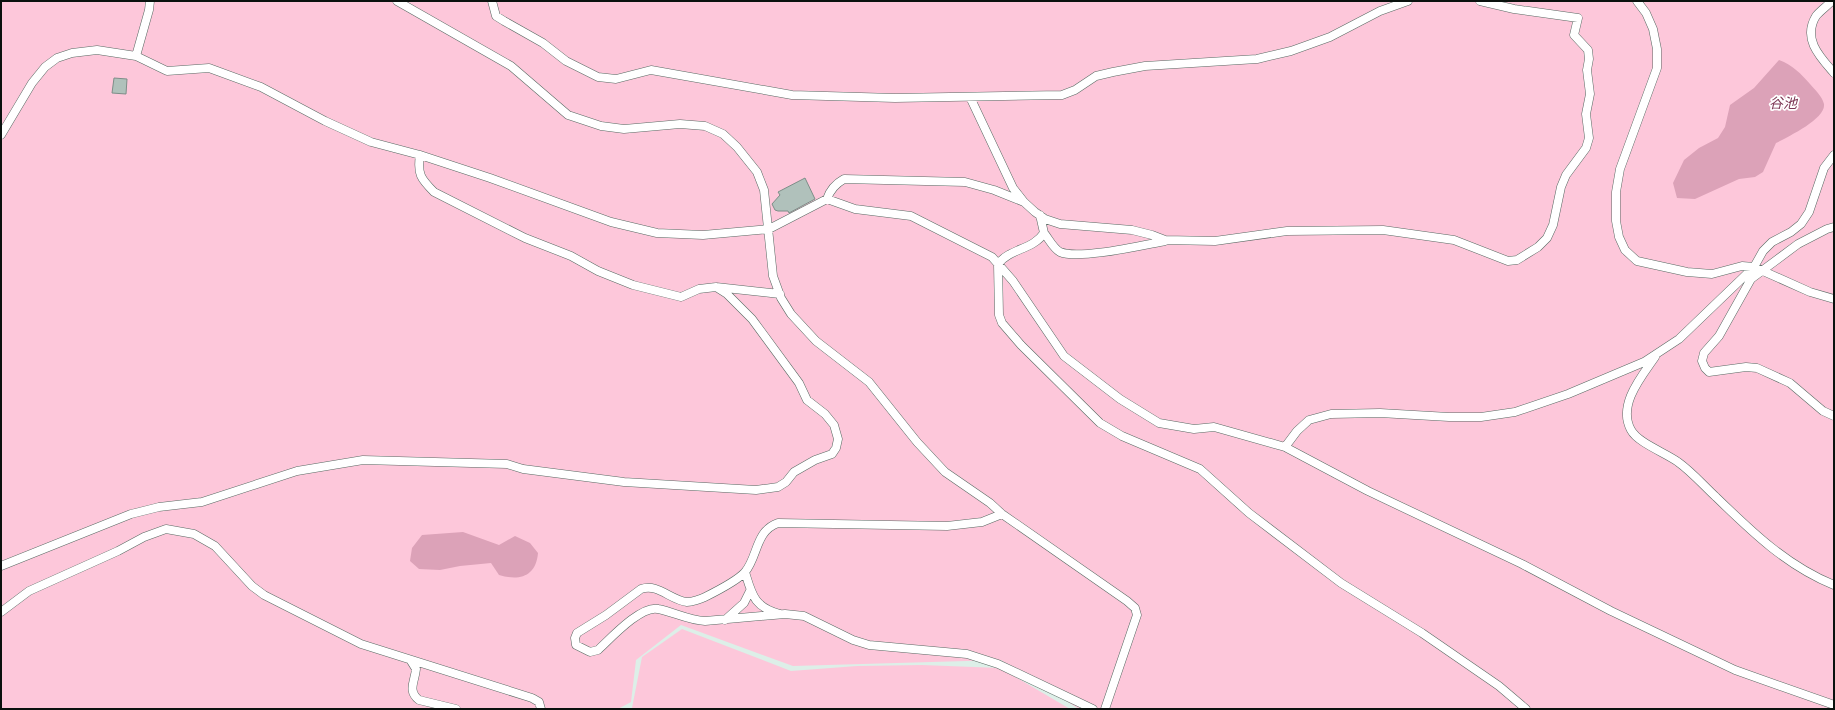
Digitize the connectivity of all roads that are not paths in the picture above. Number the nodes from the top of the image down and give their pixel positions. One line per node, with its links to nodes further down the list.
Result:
1 (150, 1): 8 (lane)
2 (398, 1): 18 (lane)
3 (492, 1): 10 (lane)
4 (1408, 1): 10 (lane)
5 (1480, 1): 20 (lane)
6 (1637, 1): 22 (lane)
7 (1832, 1): 9 (lane)
8 (136, 56): 11 (lane); 12 (lane)
9 (1834, 73)
10 (970, 97): 15 (lane)
11 (1, 135)
12 (420, 155): 18 (lane); 24 (lane)
13 (1834, 155): 22 (lane)
14 (827, 199): 15 (lane); 18 (lane); 21 (lane)
15 (1024, 202): 16 (lane)
16 (1040, 215): 19 (lane); 20 (lane)
17 (1834, 227): 23 (lane)
18 (768, 229): 25 (lane)
19 (1044, 233): 20 (lane); 21 (lane)
20 (1165, 240)
21 (998, 264): 29 (lane); 44 (lane)
22 (1754, 267): 23 (lane); 27 (lane)
23 (1762, 271): 26 (lane); 28 (lane)
24 (716, 287): 25 (lane); 31 (lane)
25 (780, 294): 30 (lane)
26 (1834, 298)
27 (1657, 354): 29 (lane); 33 (lane)
28 (1834, 416)
29 (1285, 446): 39 (lane)
30 (1002, 514): 32 (lane); 43 (lane)
31 (1, 566)
32 (745, 572): 34 (lane); 37 (lane)
33 (1834, 585)
34 (750, 591): 36 (lane); 37 (lane)
35 (1, 612): 38 (lane)
36 (783, 614): 37 (lane); 42 (lane)
37 (725, 620)
38 (411, 660): 40 (lane); 41 (lane)
39 (1834, 705)
40 (456, 709)
41 (541, 709)
42 (1093, 709)
43 (1105, 709)
44 (1526, 709)

